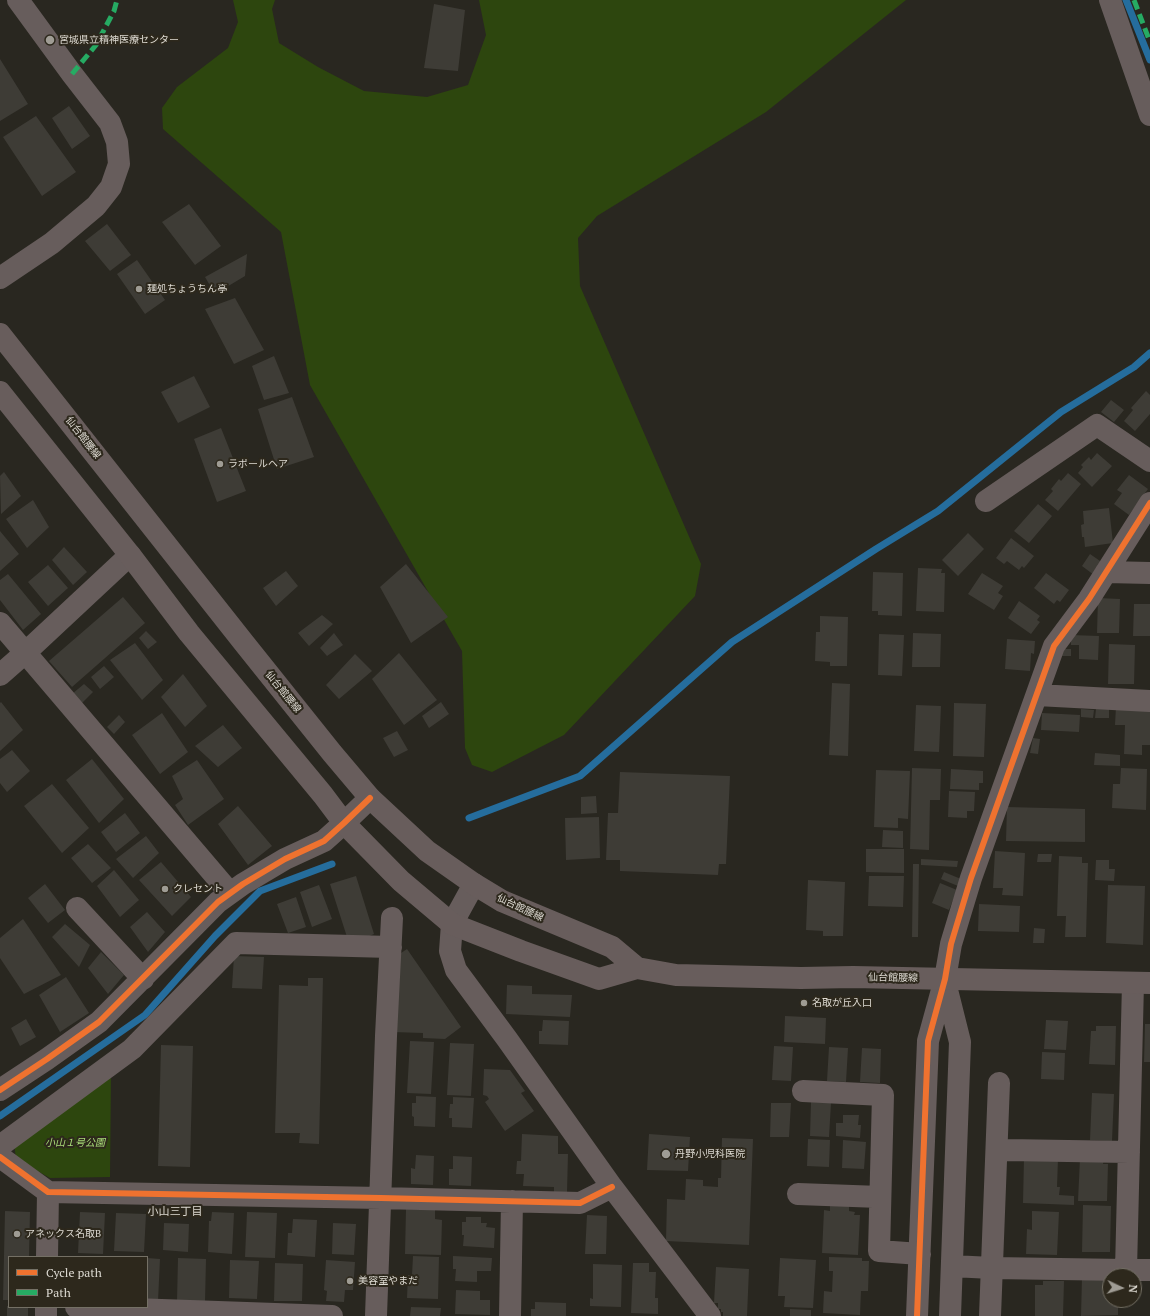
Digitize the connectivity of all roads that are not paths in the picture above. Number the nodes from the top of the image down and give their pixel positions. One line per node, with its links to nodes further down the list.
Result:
1 (18, 0): 4 (street)
2 (1110, 0): 3 (street)
3 (1150, 115)
4 (0, 278)
5 (0, 334): 18 (main road, 仙台館腰線)
6 (0, 392): 10 (main road, 仙台館腰線)
7 (1150, 461): 8 (street)
8 (986, 501)
9 (1150, 503): 11 (street)
10 (130, 555): 14 (street); 19 (main road, 仙台館腰線)
11 (1106, 572): 12 (street); 16 (street)
12 (1150, 573)
13 (0, 623): 14 (street)
14 (25, 653): 15 (street); 21 (street)
15 (0, 675)
16 (1037, 696): 17 (street); 28 (street)
17 (1150, 701)
18 (370, 798): 19 (street); 20 (main road, 仙台館腰線)
19 (344, 823): 21 (street); 24 (main road, 仙台館腰線)
20 (474, 884): 24 (street); 26 (main road, 仙台館腰線)
21 (230, 893): 27 (street)
22 (77, 908): 27 (street)
23 (392, 918): 25 (street)
24 (452, 924): 26 (main road, 仙台館腰線); 37 (street)
25 (390, 947): 33 (street); 41 (street)
26 (637, 968): 28 (main road, 仙台館腰線)
27 (143, 979): 31 (street)
28 (945, 979): 29 (main road, 仙台館腰線); 43 (street); 45 (street)
29 (1141, 983): 35 (street)
30 (999, 1083): 46 (street)
31 (0, 1090)
32 (804, 1091): 40 (street)
33 (0, 1146)
34 (1007, 1150): 35 (street)
35 (1129, 1152): 47 (street)
36 (0, 1157): 38 (street)
37 (612, 1187): 42 (street); 53 (street)
38 (48, 1192): 41 (street); 44 (street)
39 (798, 1194): 40 (street)
40 (880, 1197): 43 (street)
41 (381, 1198): 42 (street); 51 (street)
42 (512, 1202): 52 (street)
43 (920, 1254): 54 (street)
44 (47, 1256)
45 (952, 1266): 46 (street); 55 (street)
46 (992, 1268): 48 (street); 56 (street)
47 (1126, 1268)
48 (1102, 1270)
49 (104, 1308): 50 (street)
50 (332, 1316)
51 (376, 1316)
52 (510, 1316)
53 (710, 1316)
54 (917, 1316)
55 (950, 1316)
56 (990, 1316)

